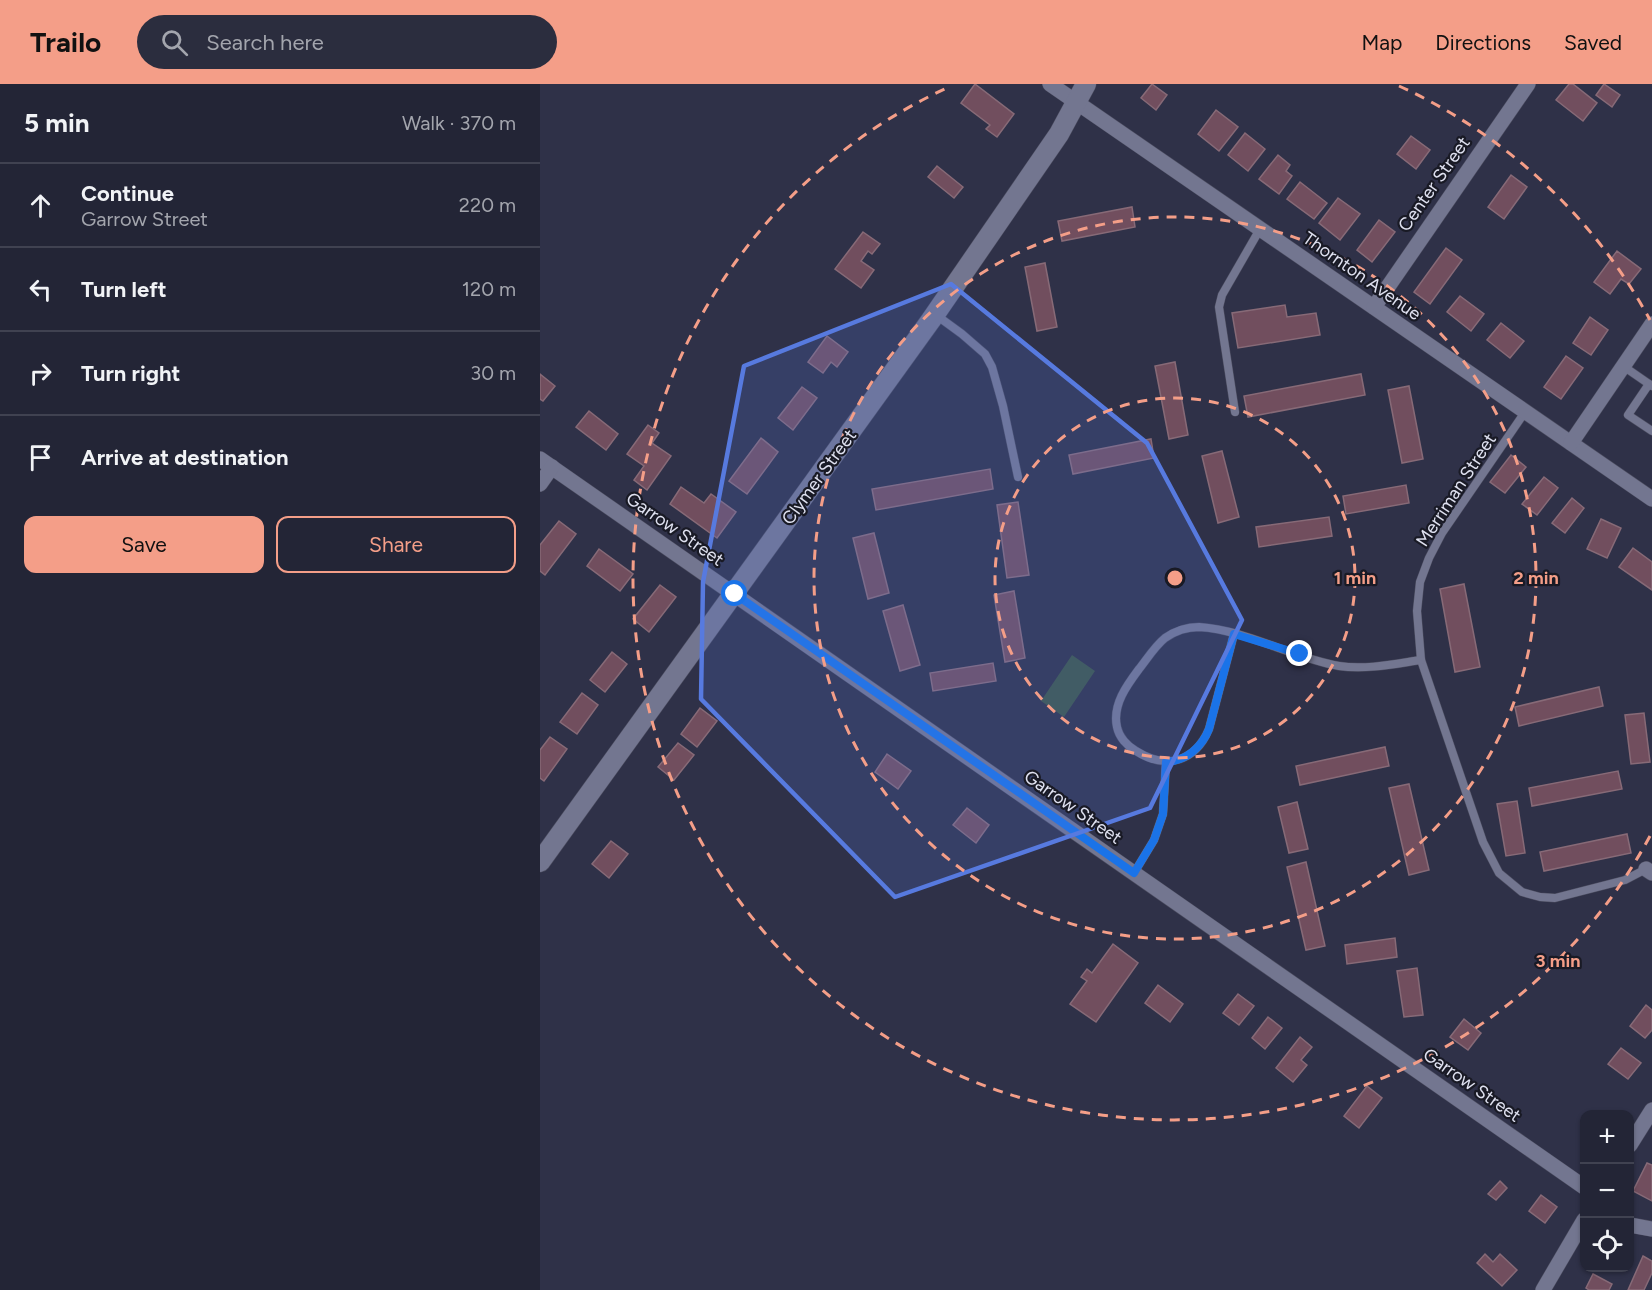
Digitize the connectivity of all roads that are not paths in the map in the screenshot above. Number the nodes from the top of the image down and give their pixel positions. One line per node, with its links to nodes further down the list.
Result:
1 (1050, 84): 4 (street, Thornton Avenue)
2 (1086, 84): 4 (street, Clymer Street)
3 (1523, 86): 6 (street, Center Street)
4 (1075, 101): 5 (street, Thornton Avenue); 7 (street, Clymer Street)
5 (1260, 229): 6 (street, Thornton Avenue); 11 (lane)
6 (1374, 307): 12 (street, Thornton Avenue)
7 (934, 314): 16 (lane); 19 (street, Clymer Street)
8 (1652, 324): 9 (street)
9 (1623, 366): 10 (lane); 14 (street)
10 (1650, 385): 13 (lane)
11 (1235, 412)
12 (1525, 412): 14 (street, Thornton Avenue); 21 (lane, Merriman Street)
13 (1652, 431)
14 (1571, 443): 18 (street, Thornton Avenue)
15 (546, 463): 17 (street); 19 (street, Garrow Street)
16 (1018, 477)
17 (540, 484)
18 (1652, 499)
19 (735, 594): 23 (street, Clymer Street); 25 (street, Garrow Street)
20 (1234, 634): 21 (lane); 22 (lane); 22 (lane)
21 (1421, 660): 24 (lane, Merriman Street)
22 (1166, 762): 25 (lane)
23 (540, 862)
24 (1649, 871)
25 (1134, 873): 28 (street, Garrow Street)
26 (1652, 1110): 27 (street)
27 (1634, 1137)
28 (1580, 1184)
29 (1634, 1226): 31 (street)
30 (1580, 1227): 32 (street)
31 (1652, 1229)
32 (1543, 1290)

